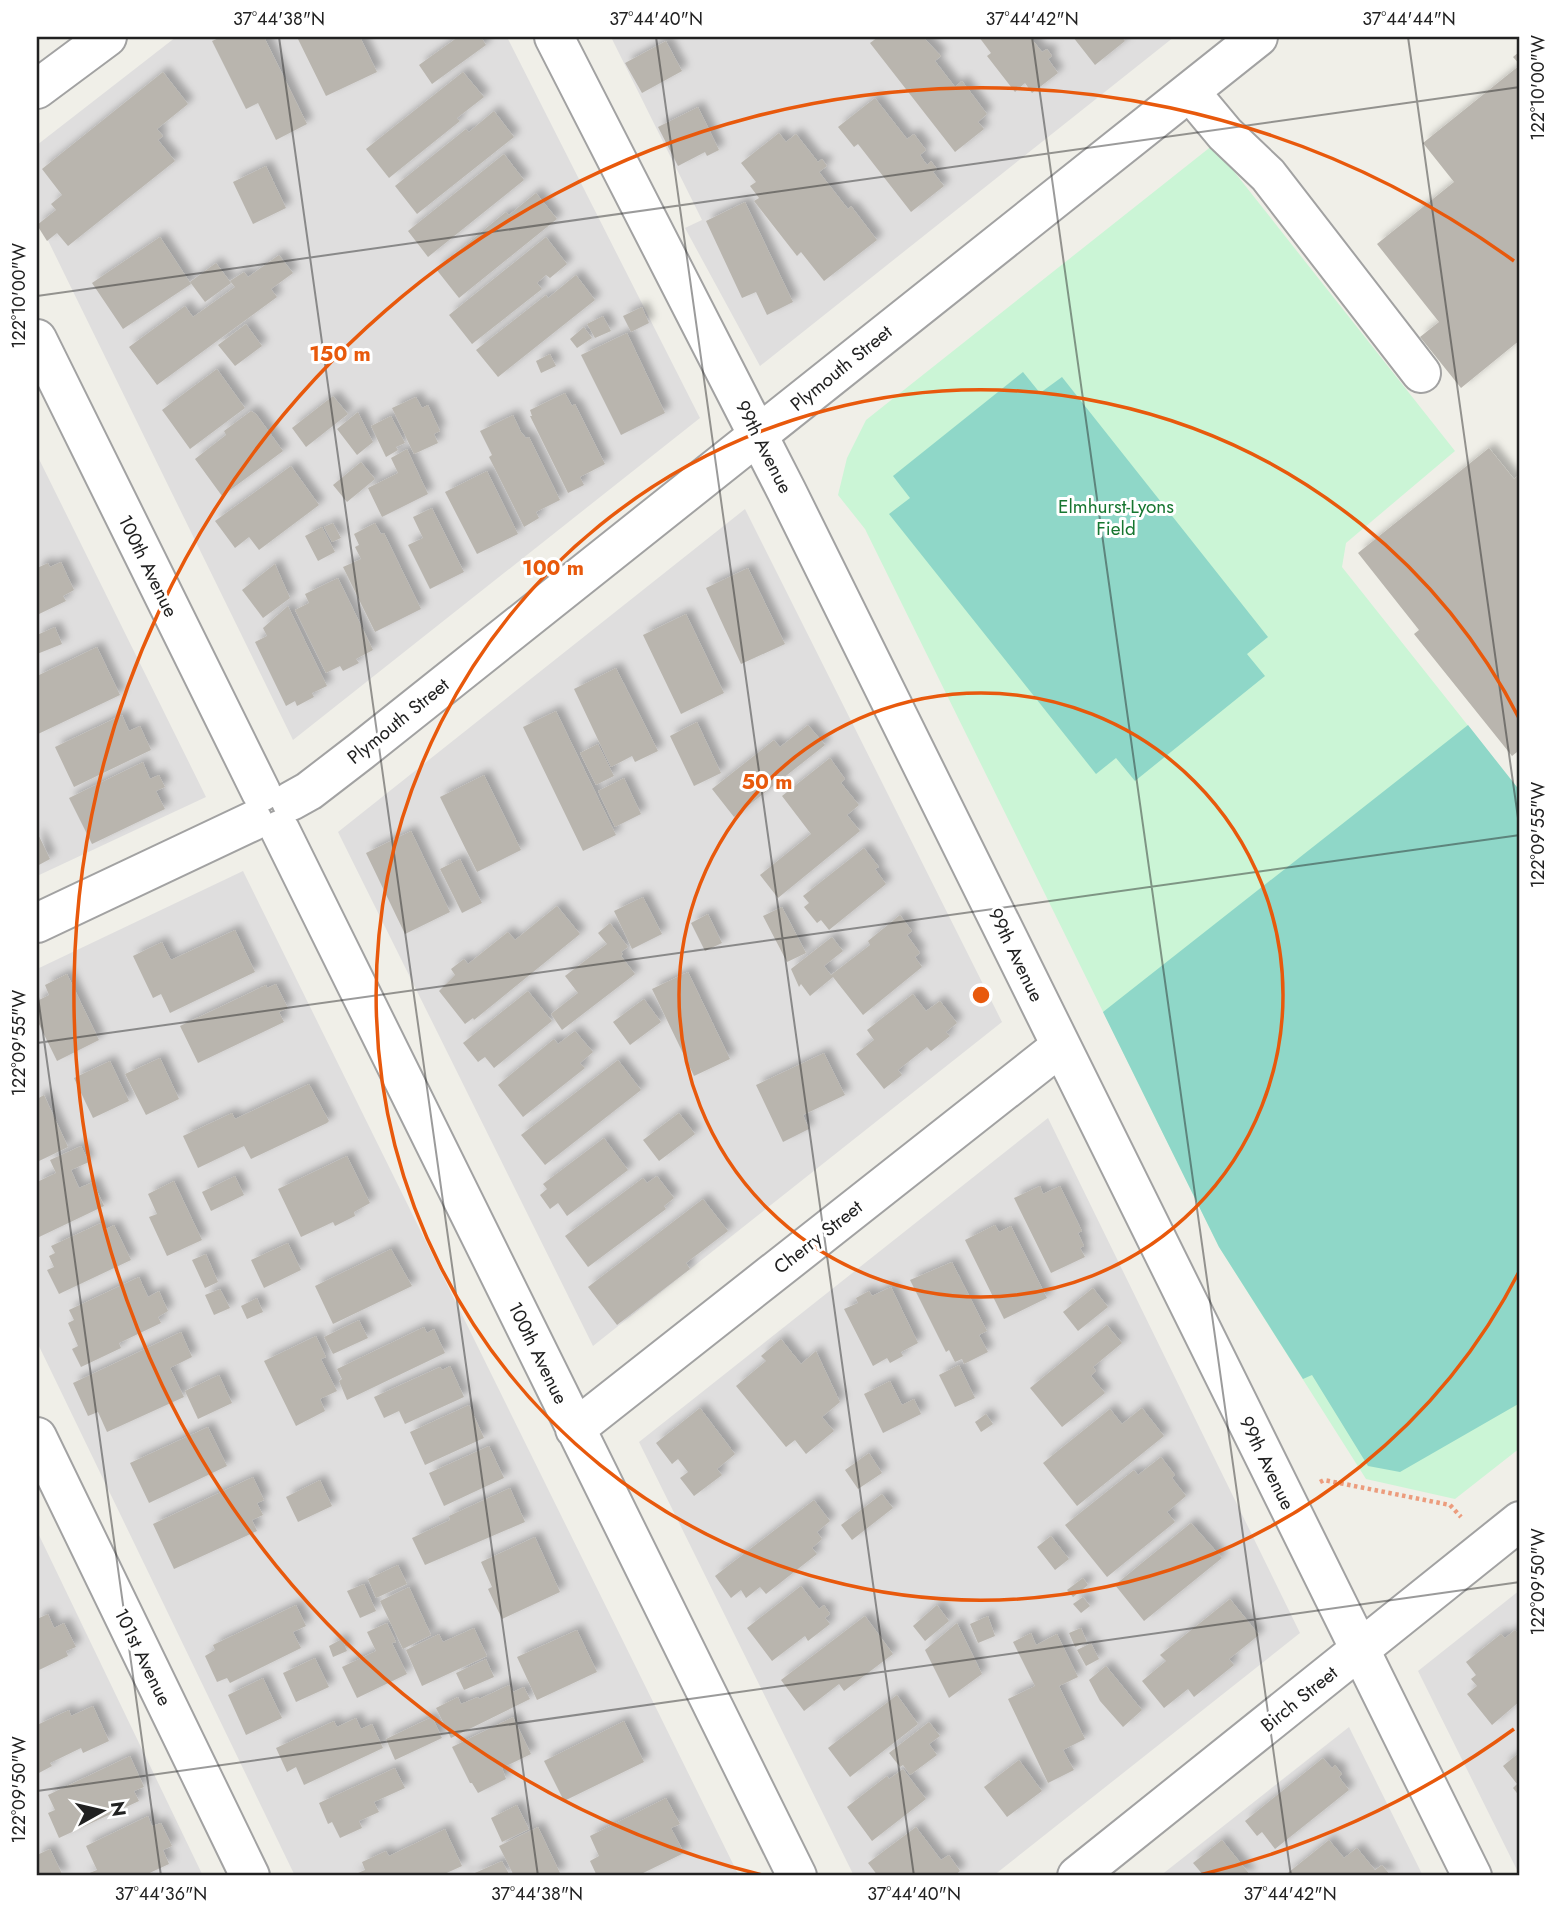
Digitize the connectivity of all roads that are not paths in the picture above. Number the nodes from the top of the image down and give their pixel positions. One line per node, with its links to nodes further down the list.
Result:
1 (107, 37): 4 (street)
2 (554, 37): 8 (street, 99th Avenue)
3 (1258, 37): 5 (street, Plymouth Street)
4 (37, 89)
5 (1190, 92): 7 (street); 8 (street, Plymouth Street)
6 (37, 339): 9 (street, 100th Avenue)
7 (1422, 373)
8 (758, 435): 9 (street, Plymouth Street); 11 (street, 99th Avenue)
9 (271, 811): 10 (street, Plymouth Street); 12 (street, 100th Avenue)
10 (37, 923)
11 (1061, 1046): 12 (street, Cherry Street); 15 (street, 99th Avenue)
12 (575, 1429): 17 (street, 100th Avenue)
13 (37, 1437): 16 (street, 101st Avenue)
14 (1520, 1521): 15 (street, Birch Street)
15 (1360, 1649): 18 (street, Birch Street); 19 (street, 99th Avenue)
16 (250, 1876)
17 (797, 1876)
18 (1077, 1876)
19 (1472, 1876)

